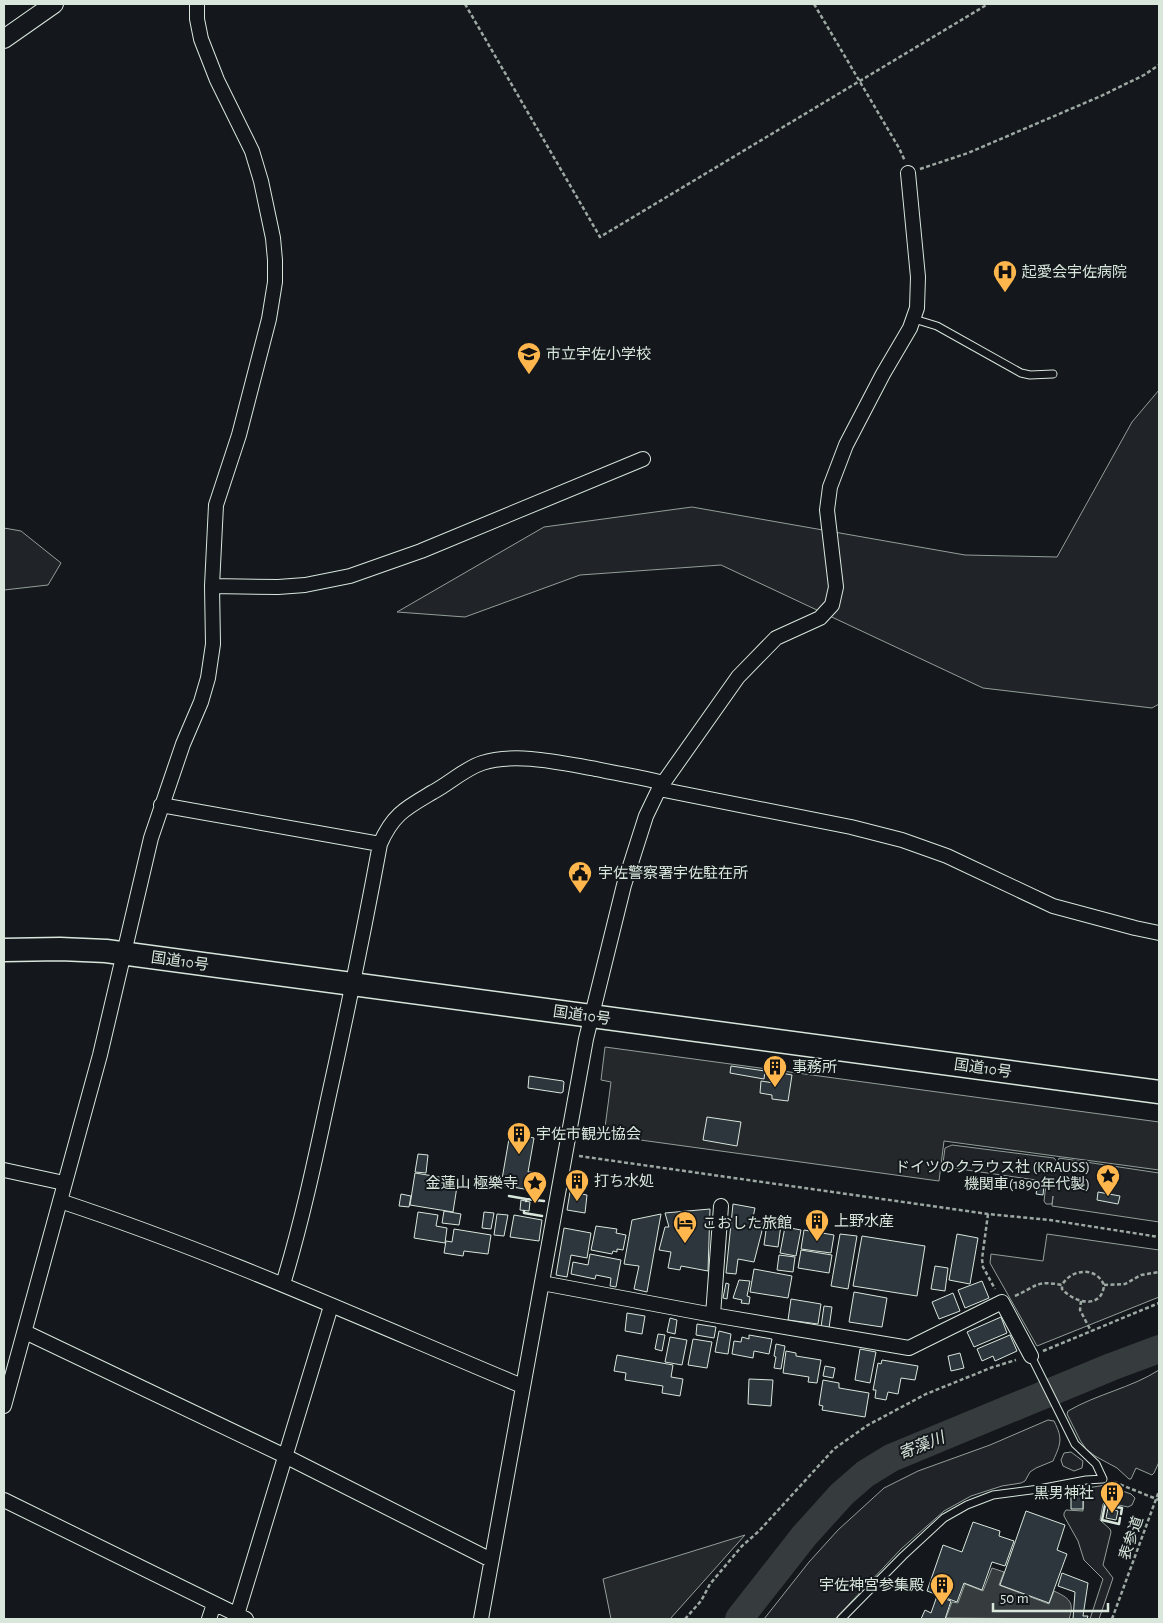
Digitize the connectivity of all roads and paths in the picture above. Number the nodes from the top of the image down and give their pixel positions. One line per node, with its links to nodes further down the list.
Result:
1 (54, 4): 6 (street)
2 (197, 4): 14 (street)
3 (466, 4): 9 (path)
4 (814, 4): 9 (path)
5 (988, 4): 9 (path)
6 (37, 10): 7 (street)
7 (4, 38)
8 (1159, 65): 10 (path)
9 (860, 81): 10 (path)
10 (908, 173): 11 (street)
11 (914, 319): 12 (lane); 15 (street)
12 (1053, 374)
13 (643, 459): 14 (street)
14 (212, 586): 16 (street)
15 (661, 786): 17 (street); 18 (street); 22 (street)
16 (161, 805): 17 (street); 20 (street)
17 (380, 844): 21 (street)
18 (1159, 933)
19 (4, 950): 20 (highway, 国道10号)
20 (124, 953): 21 (highway, 国道10号); 26 (street)
21 (353, 984): 22 (highway, 国道10号); 33 (street)
22 (591, 1016): 23 (highway, 国道10号); 24 (street)
23 (1159, 1092)
24 (566, 1154): 29 (path); 32 (street)
25 (4, 1170): 26 (street)
26 (64, 1183): 27 (street)
27 (60, 1201): 33 (street); 42 (street)
28 (721, 1206): 40 (street)
29 (988, 1214): 30 (path); 37 (path)
30 (1159, 1237)
31 (1159, 1272): 35 (path)
32 (542, 1283): 40 (street); 44 (street)
33 (283, 1284): 39 (street)
34 (1062, 1285): 35 (path); 36 (path); 37 (path)
35 (1104, 1285): 36 (path)
36 (1081, 1301): 41 (path)
37 (1002, 1302): 40 (street); 43 (street)
38 (1159, 1303): 41 (path)
39 (331, 1306): 44 (street); 46 (street)
40 (713, 1315)
41 (1091, 1331): 43 (path)
42 (25, 1332): 45 (street); 46 (street)
43 (1033, 1358): 47 (lane); 56 (path)
44 (522, 1386): 51 (street)
45 (4, 1406)
46 (285, 1456): 51 (street); 53 (street)
47 (1103, 1479): 49 (path); 57 (lane)
48 (1159, 1492): 49 (path, 表参道)
49 (1158, 1499): 58 (path, 表参道)
50 (4, 1500): 52 (street)
51 (491, 1560): 55 (street)
52 (214, 1604): 53 (street); 54 (street)
53 (241, 1617)
54 (209, 1619)
55 (481, 1619)
56 (685, 1619)
57 (841, 1619)
58 (1112, 1619)

